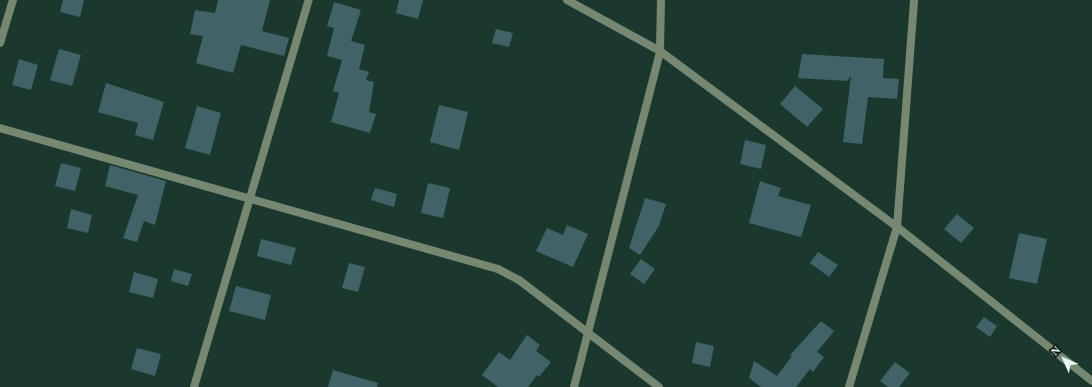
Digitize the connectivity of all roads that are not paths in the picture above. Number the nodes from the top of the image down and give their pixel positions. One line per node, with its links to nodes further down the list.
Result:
1 (13, 0): 6 (street)
2 (309, 0): 9 (street)
3 (567, 0): 7 (street)
4 (661, 0): 7 (street)
5 (914, 0): 10 (street)
6 (0, 43)
7 (660, 51): 10 (street); 11 (street)
8 (0, 128): 9 (street)
9 (250, 198): 11 (street); 13 (street)
10 (897, 227): 12 (street); 16 (street)
11 (590, 333): 14 (street); 15 (street)
12 (1092, 381)
13 (194, 387)
14 (574, 387)
15 (659, 387)
16 (849, 387)

